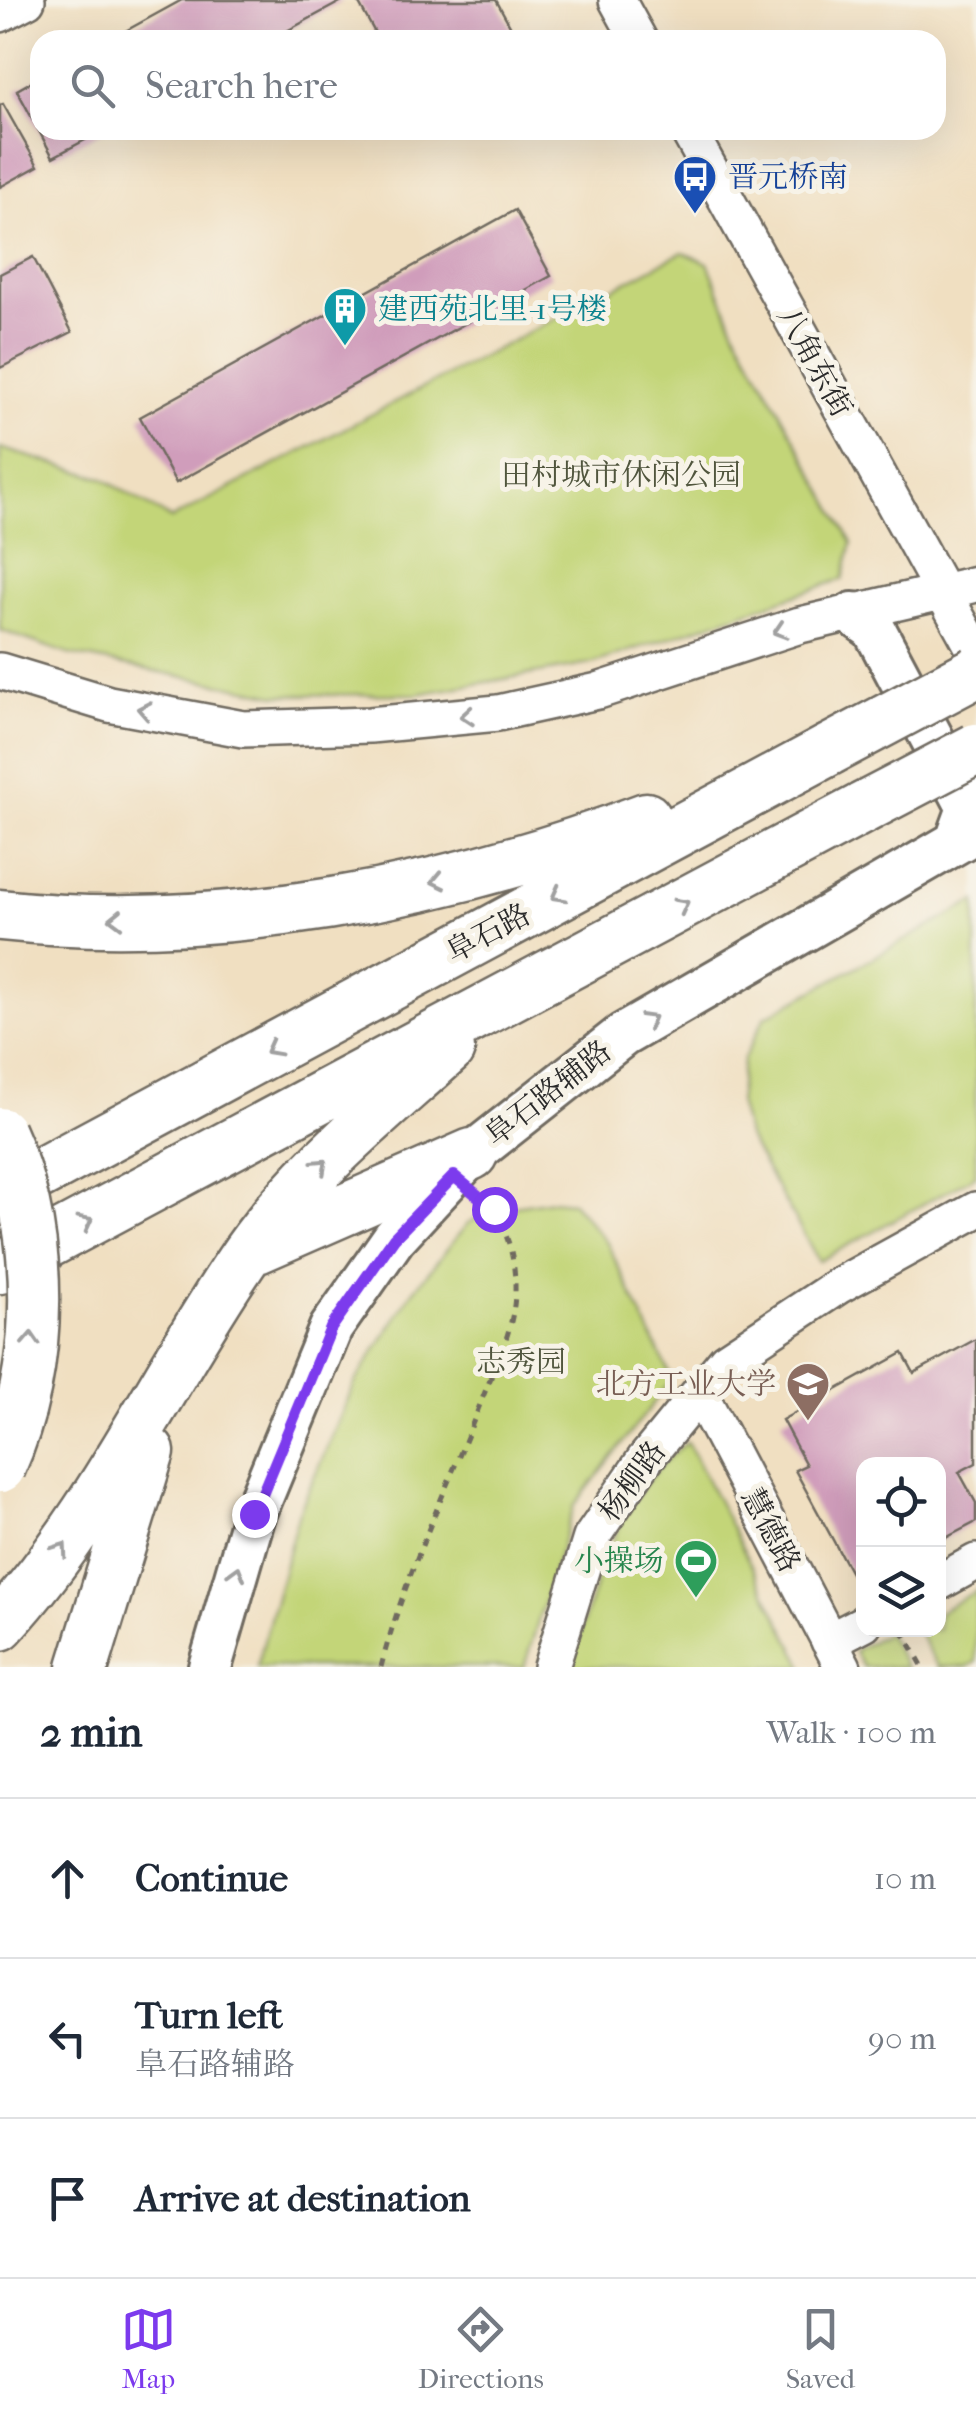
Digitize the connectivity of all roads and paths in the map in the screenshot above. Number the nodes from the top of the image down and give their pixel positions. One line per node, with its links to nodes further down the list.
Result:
1 (27, 0): 3 (street)
2 (618, 0): 4 (street)
3 (0, 14)
4 (634, 30)
5 (694, 140): 6 (street, 八角东街)
6 (959, 589): 7 (street); 8 (street, 八角东街)
7 (853, 614): 9 (street, one-way to 9); 13 (main road)
8 (976, 652)
9 (0, 671)
10 (976, 672): 12 (highway, 阜石路, bridge)
11 (976, 748): 15 (highway, one-way to 11, bridge)
12 (829, 750): 14 (highway, one-way to 14); 16 (highway, 阜石路, one-way to 16)
13 (967, 836): 19 (main road, 阜石路辅路, one-way to 13)
14 (0, 915)
15 (506, 998): 22 (highway, one-way to 15); 23 (highway, one-way to 15)
16 (220, 1077): 18 (highway); 20 (highway, 阜石路)
17 (0, 1133): 26 (highway, one-way to 17, bridge)
18 (0, 1158)
19 (463, 1165): 22 (highway); 34 (main road, 阜石路辅路, one-way to 19); 35 (path)
20 (0, 1195)
21 (976, 1210): 25 (street, 杨柳路)
22 (248, 1252): 24 (highway)
23 (0, 1268)
24 (184, 1354): 29 (highway, one-way to 24); 33 (highway)
25 (700, 1394): 32 (street, 慧德路); 36 (street, 杨柳路)
26 (0, 1467)
27 (976, 1562): 28 (street)
28 (946, 1578)
29 (0, 1625)
30 (856, 1632): 32 (street)
31 (906, 1637): 37 (path)
32 (836, 1654)
33 (83, 1667)
34 (210, 1667)
35 (381, 1667)
36 (551, 1667)
37 (923, 1667)

